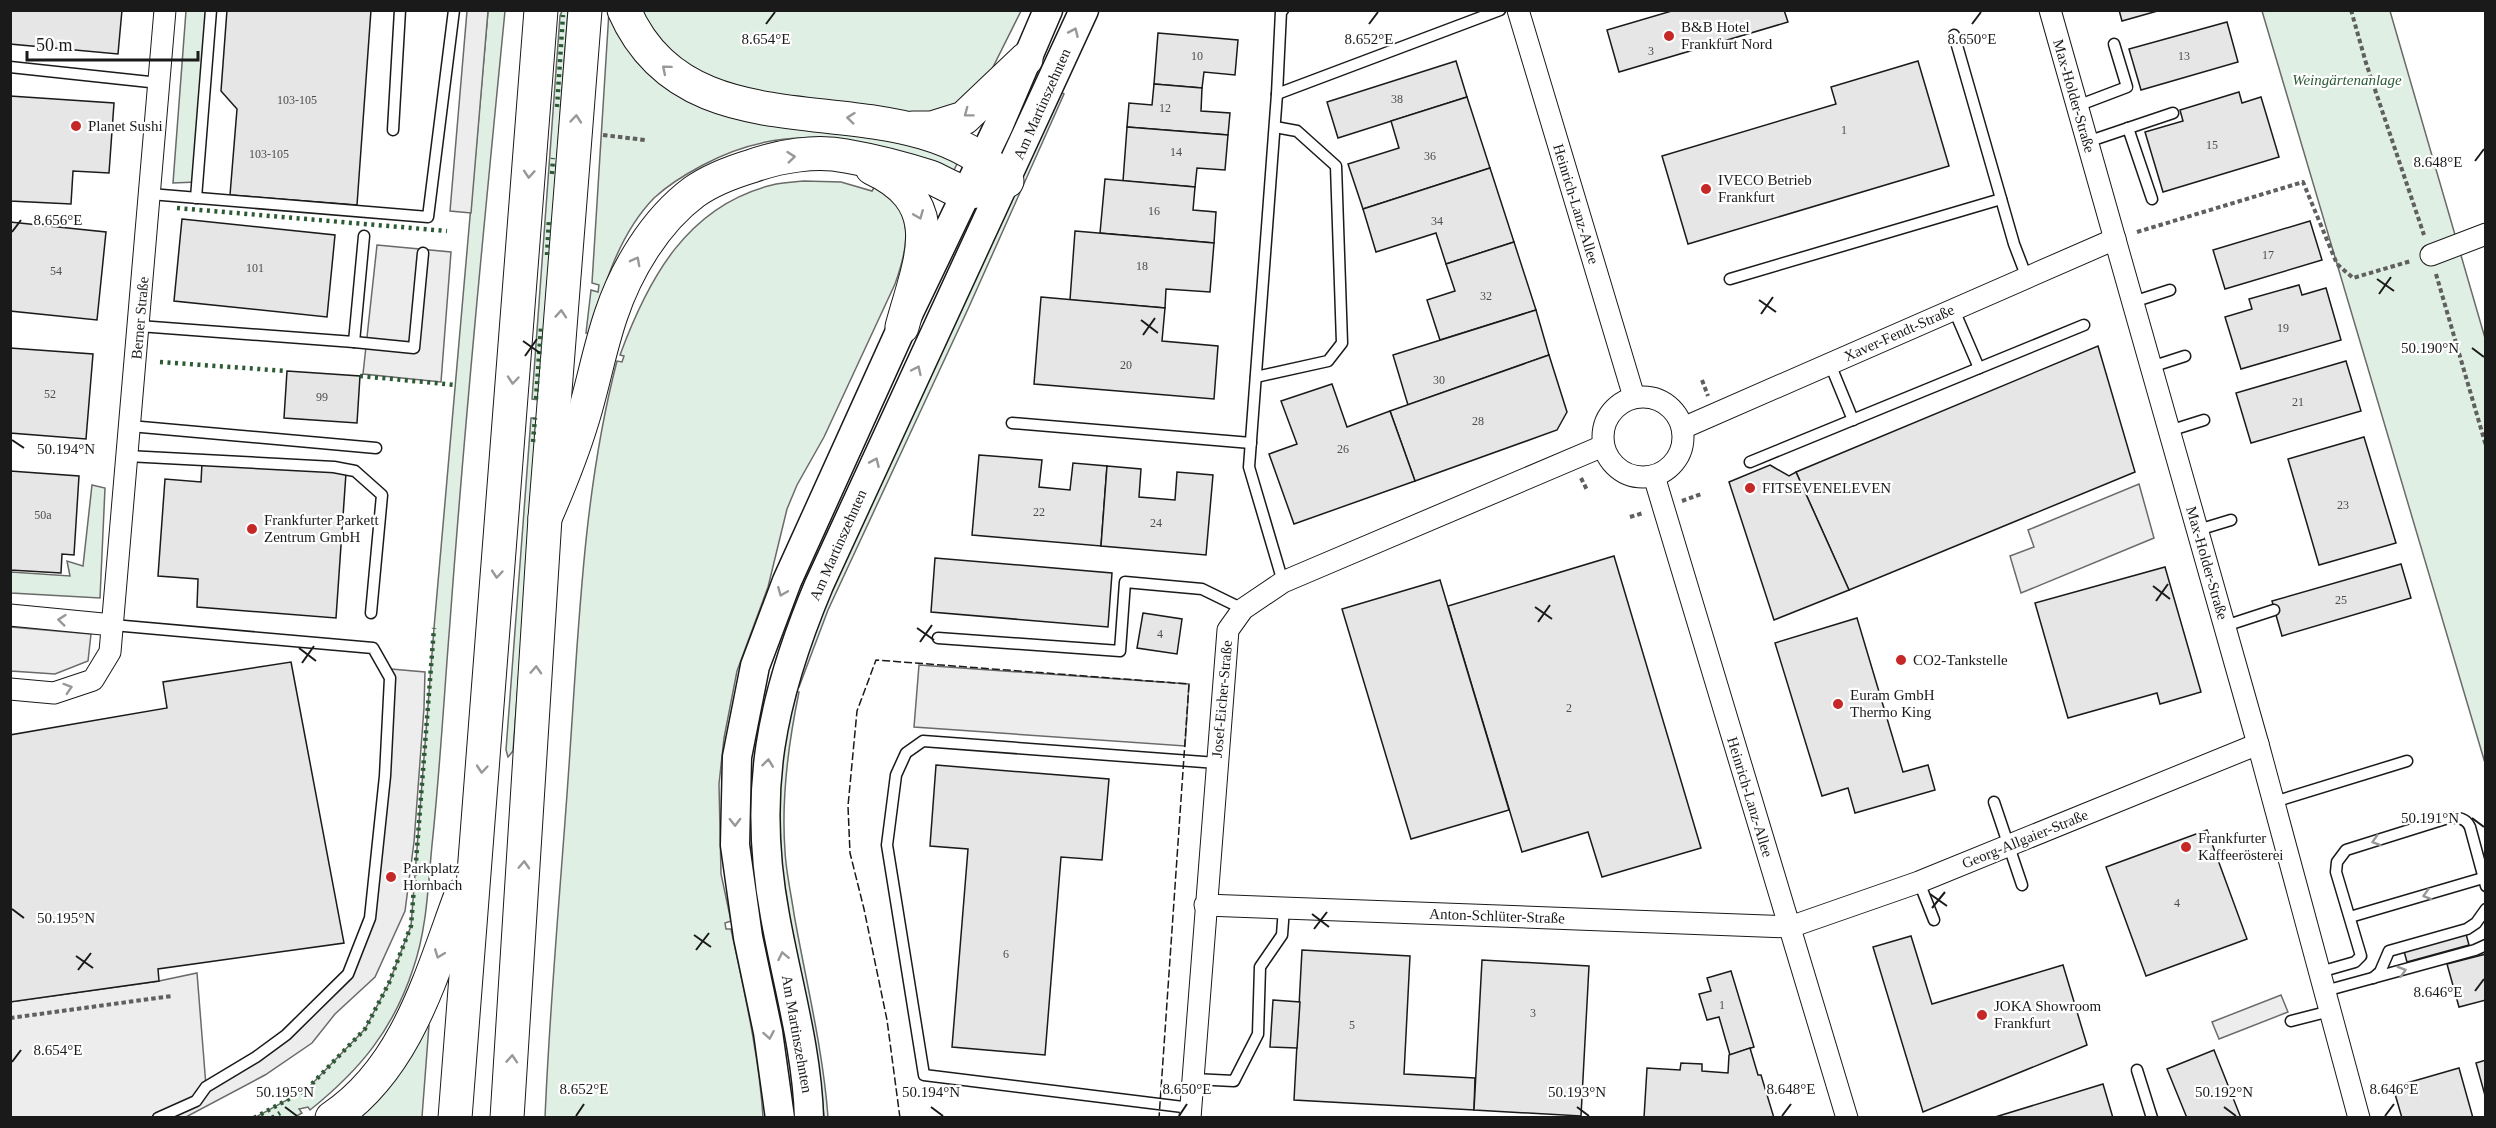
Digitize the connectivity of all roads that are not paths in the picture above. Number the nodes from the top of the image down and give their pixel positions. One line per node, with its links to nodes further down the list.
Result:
1 (165, 10): 19 (street, Berner Straße)
2 (211, 10): 33 (lane)
3 (400, 10): 26 (lane)
4 (454, 10): 33 (lane)
5 (541, 10): 86 (highway, one-way to 86)
6 (585, 10): 68 (highway, one-way to 6)
7 (624, 10): 24 (highway, one-way to 7)
8 (1048, 10): 17 (main road, Am Martinszehnten)
9 (1084, 10): 30 (main road, Am Martinszehnten, one-way to 9)
10 (1273, 10): 14 (lane)
11 (1500, 10): 20 (lane)
12 (1518, 10): 55 (street, Heinrich-Lanz-Allee)
13 (2050, 10): 21 (street, Max-Holder-Straße)
14 (1282, 11): 20 (lane)
15 (1954, 35): 34 (lane)
16 (2114, 44): 21 (lane)
17 (1026, 58): 24 (highway, one-way to 24); 29 (main road, Am Martinszehnten)
18 (10, 68): 19 (lane)
19 (159, 83): 32 (street, Berner Straße)
20 (1277, 94): 23 (lane)
21 (2077, 105): 27 (street, Max-Holder-Straße)
22 (2173, 113): 25 (lane)
23 (1275, 127): 54 (lane); 54 (lane)
24 (909, 128): 29 (highway)
25 (2128, 128): 27 (lane); 35 (lane)
26 (393, 130)
27 (2087, 142): 38 (street, Max-Holder-Straße)
28 (843, 155): 31 (highway); 48 (highway, one-way to 48); 68 (highway, one-way to 28)
29 (981, 158): 30 (highway); 31 (main road, Am Martinszehnten)
30 (1007, 181): 31 (highway); 108 (main road, Am Martinszehnten, one-way to 30)
31 (966, 192): 48 (main road, Am Martinszehnten)
32 (150, 194): 33 (lane); 47 (street, Berner Straße)
33 (196, 198)
34 (2001, 199): 41 (lane); 42 (lane)
35 (2152, 200)
36 (2485, 235): 40 (street)
37 (364, 237): 49 (lane)
38 (2115, 239): 41 (street, Xaver-Fendt-Straße); 44 (street, Max-Holder-Straße)
39 (423, 253): 49 (lane)
40 (2431, 255)
41 (2027, 278): 45 (street, Xaver-Fendt-Straße)
42 (1730, 279)
43 (2169, 291): 44 (lane)
44 (2133, 303): 52 (street, Max-Holder-Straße)
45 (1954, 310): 51 (street, Xaver-Fendt-Straße); 53 (lane)
46 (2084, 325): 53 (lane)
47 (139, 326): 49 (lane); 59 (street, Berner Straße)
48 (903, 327): 107 (main road, Am Martinszehnten, one-way to 107)
49 (354, 342)
50 (2186, 356): 52 (lane)
51 (1830, 364): 56 (lane); 60 (street, Xaver-Fendt-Straße)
52 (2151, 366): 61 (street, Max-Holder-Straße)
53 (1979, 368): 56 (lane)
54 (1256, 377): 62 (lane)
55 (1634, 397): 60 (street); 63 (street)
56 (1853, 420): 66 (lane)
57 (2204, 420): 61 (lane)
58 (1012, 423): 62 (lane)
59 (130, 426): 64 (lane); 65 (street, Berner Straße)
60 (1683, 428): 67 (street)
61 (2169, 431): 70 (street, Max-Holder-Straße)
62 (1251, 443): 71 (lane)
63 (1603, 446): 67 (street); 71 (street, Josef-Eicher-Straße)
64 (376, 448)
65 (127, 456): 74 (lane); 76 (street, Berner Straße)
66 (1750, 462)
67 (1654, 476): 95 (street, Heinrich-Lanz-Allee)
68 (545, 518): 106 (highway, one-way to 68)
69 (2231, 520): 70 (lane)
70 (2198, 530): 77 (street, Max-Holder-Straße)
71 (1283, 582): 72 (street, Josef-Eicher-Straße)
72 (1243, 609): 78 (lane); 82 (street, Josef-Eicher-Straße)
73 (2274, 610): 77 (lane)
74 (371, 613)
75 (10, 615): 76 (street, one-way to 75)
76 (113, 625): 79 (street, Berner Straße, one-way to 76); 103 (lane)
77 (2225, 626): 80 (street, Max-Holder-Straße)
78 (938, 638)
79 (10, 689)
80 (2258, 744): 84 (street, Max-Holder-Straße); 85 (street, Georg-Allgaier-Straße)
81 (2407, 761): 84 (lane)
82 (1217, 763): 90 (street, Josef-Eicher-Straße); 102 (lane)
83 (1994, 802): 85 (lane)
84 (2274, 802): 98 (street, Max-Holder-Straße)
85 (2007, 846): 87 (street, Georg-Allgaier-Straße); 89 (lane)
86 (475, 860): 104 (highway, one-way to 104); 105 (highway)
87 (1919, 882): 94 (lane); 95 (street, Georg-Allgaier-Straße)
88 (2484, 882): 93 (lane, one-way to 93); 93 (lane, one-way to 93)
89 (2022, 885)
90 (1205, 905): 91 (street, Anton-Schlüter-Straße); 101 (street, Josef-Eicher-Straße)
91 (1284, 908): 95 (street, Anton-Schlüter-Straße); 101 (lane)
92 (2486, 909): 97 (lane)
93 (2350, 917): 98 (lane)
94 (1934, 920)
95 (1790, 927): 109 (street, Heinrich-Lanz-Allee)
96 (2486, 945): 97 (lane, one-way to 96)
97 (2373, 979): 98 (lane)
98 (2325, 991): 99 (lane); 111 (street, Max-Holder-Straße)
99 (2291, 1021)
100 (2138, 1070): 110 (lane)
101 (1193, 1079): 102 (street, Josef-Eicher-Straße)
102 (1190, 1113)
103 (158, 1118)
104 (332, 1118)
105 (455, 1118)
106 (507, 1118)
107 (780, 1118)
108 (809, 1118)
109 (1847, 1118)
110 (2152, 1118)
111 (2359, 1118)

